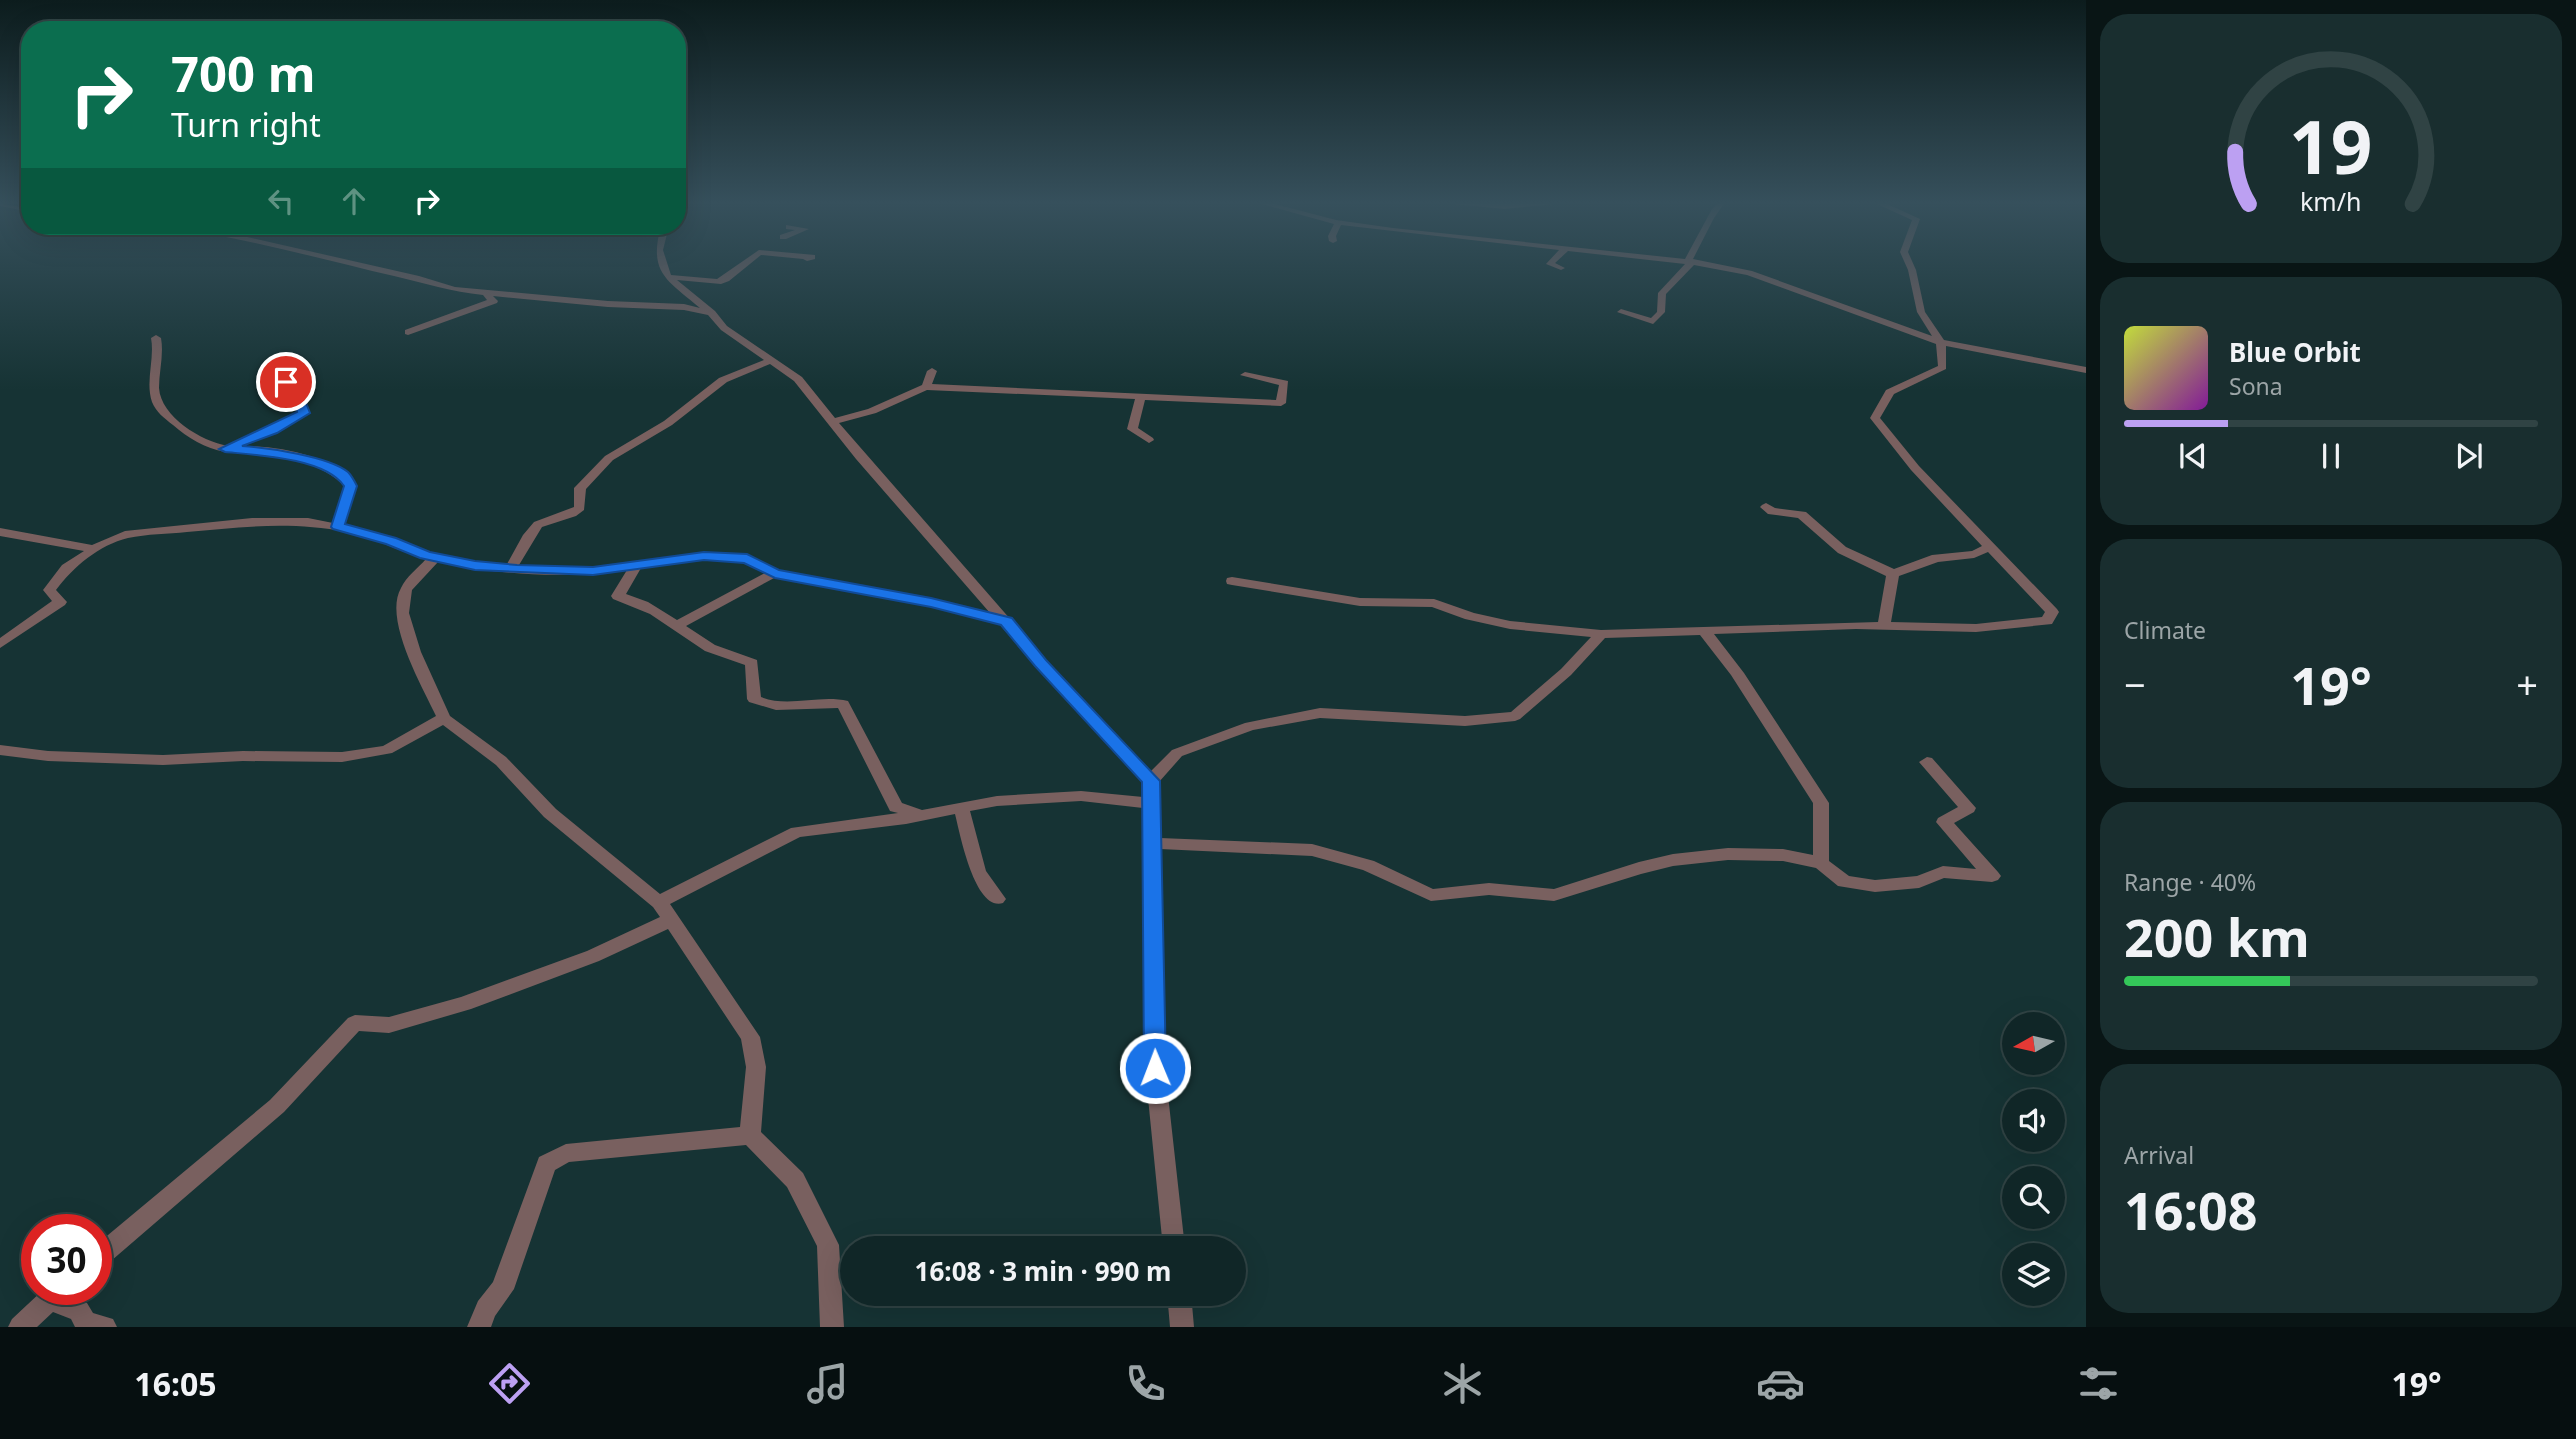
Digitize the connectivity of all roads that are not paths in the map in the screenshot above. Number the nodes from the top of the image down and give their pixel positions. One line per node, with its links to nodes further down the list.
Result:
1 (363, 266): 10 (street)
2 (664, 266): 9 (street)
3 (741, 266): 9 (street)
4 (1555, 266): 8 (street)
5 (1686, 266): 11 (street)
6 (1707, 266): 15 (street)
7 (1910, 266): 15 (street)
8 (1561, 268)
9 (668, 277): 12 (street)
10 (454, 290): 12 (street); 13 (street)
11 (1621, 312)
12 (712, 313): 16 (street)
13 (408, 332)
14 (156, 338): 25 (street)
15 (1941, 342): 17 (street); 29 (street)
16 (771, 360): 23 (street); 33 (street)
17 (2086, 370)
18 (932, 371): 21 (street)
19 (1245, 375): 22 (street)
20 (277, 379): 25 (street)
21 (926, 387): 22 (street); 23 (street)
22 (1140, 398): 24 (street)
23 (832, 422): 37 (street)
24 (1149, 440)
25 (225, 449): 27 (street)
26 (1766, 507): 35 (street)
27 (338, 527): 30 (street); 31 (street)
28 (0, 532): 30 (street)
29 (1990, 547): 35 (street); 39 (street)
30 (95, 549): 42 (street)
31 (435, 557): 33 (street); 43 (street)
32 (636, 566): 33 (street); 34 (street); 38 (street)
33 (511, 568)
34 (774, 573): 37 (street); 38 (street)
35 (1893, 574): 39 (street)
36 (1232, 581): 41 (street)
37 (1007, 622): 46 (street)
38 (677, 625): 49 (street)
39 (1885, 625): 40 (street)
40 (1704, 629): 41 (street); 51 (street)
41 (1601, 634): 46 (street)
42 (0, 644)
43 (444, 719): 44 (street); 53 (street)
44 (0, 750)
45 (1927, 762): 51 (street)
46 (1151, 781): 47 (street)
47 (1151, 803): 48 (street); 50 (street)
48 (961, 808): 49 (street); 52 (street)
49 (923, 815): 53 (street)
50 (1151, 843): 51 (street); 56 (street)
51 (1821, 863)
52 (997, 899)
53 (659, 902): 54 (street)
54 (670, 920): 55 (street); 57 (street)
55 (750, 1135): 63 (street); 64 (street)
56 (1173, 1236)
57 (112, 1245)
58 (43, 1305): 61 (street)
59 (70, 1305): 62 (street)
60 (1180, 1306): 65 (street)
61 (20, 1327)
62 (105, 1327)
63 (479, 1327)
64 (832, 1327)
65 (1182, 1327)

